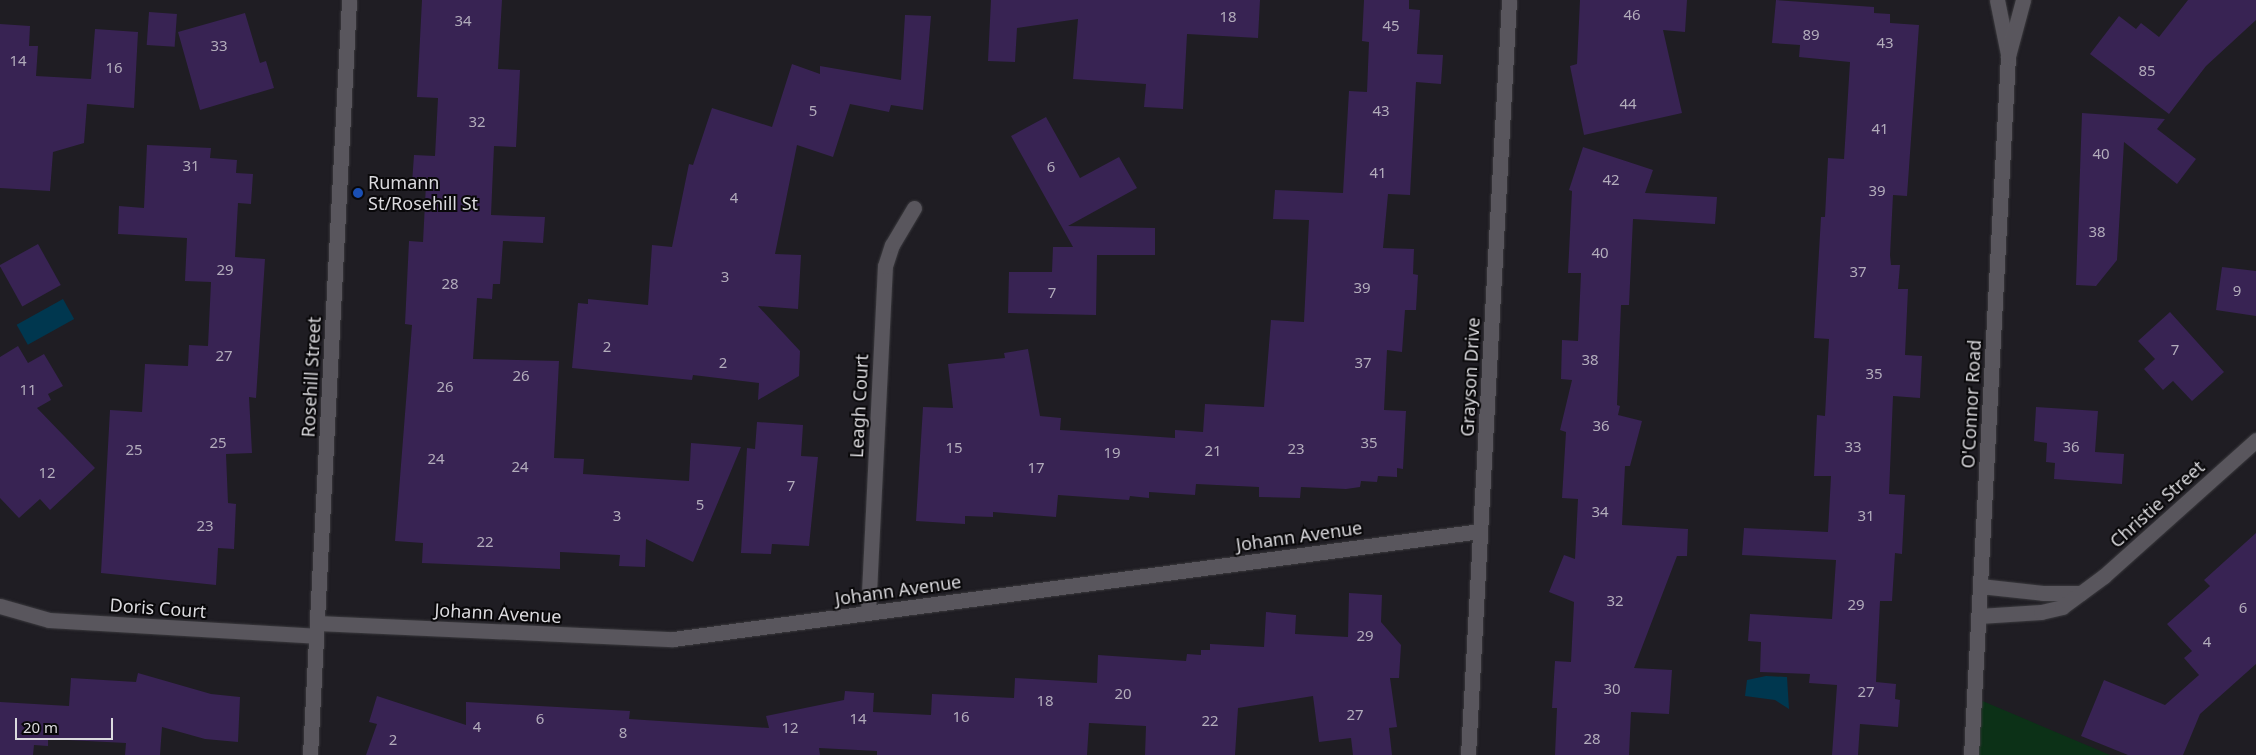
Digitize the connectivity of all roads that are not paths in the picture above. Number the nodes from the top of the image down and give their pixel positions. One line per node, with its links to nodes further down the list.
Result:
1 (349, 0): 14 (street, Rosehill Street)
2 (1509, 0): 8 (street, Grayson Drive)
3 (1997, 0): 5 (street, O'Connor Road)
4 (2023, 0): 5 (street, O'Connor Road)
5 (2008, 56): 9 (street, O'Connor Road)
6 (914, 208): 12 (street, Leagh Court)
7 (2256, 440): 10 (street, Christie Street)
8 (1480, 531): 12 (street, Johann Avenue); 16 (street, Grayson Drive)
9 (1980, 586): 10 (street); 13 (street, O'Connor Road)
10 (2081, 593): 13 (street, Christie Street)
11 (0, 606): 14 (street, Doris Court)
12 (868, 613): 14 (street, Johann Avenue)
13 (1979, 616): 17 (street, O'Connor Road)
14 (317, 629): 15 (street, Rosehill Street)
15 (310, 755)
16 (1468, 755)
17 (1971, 755)

